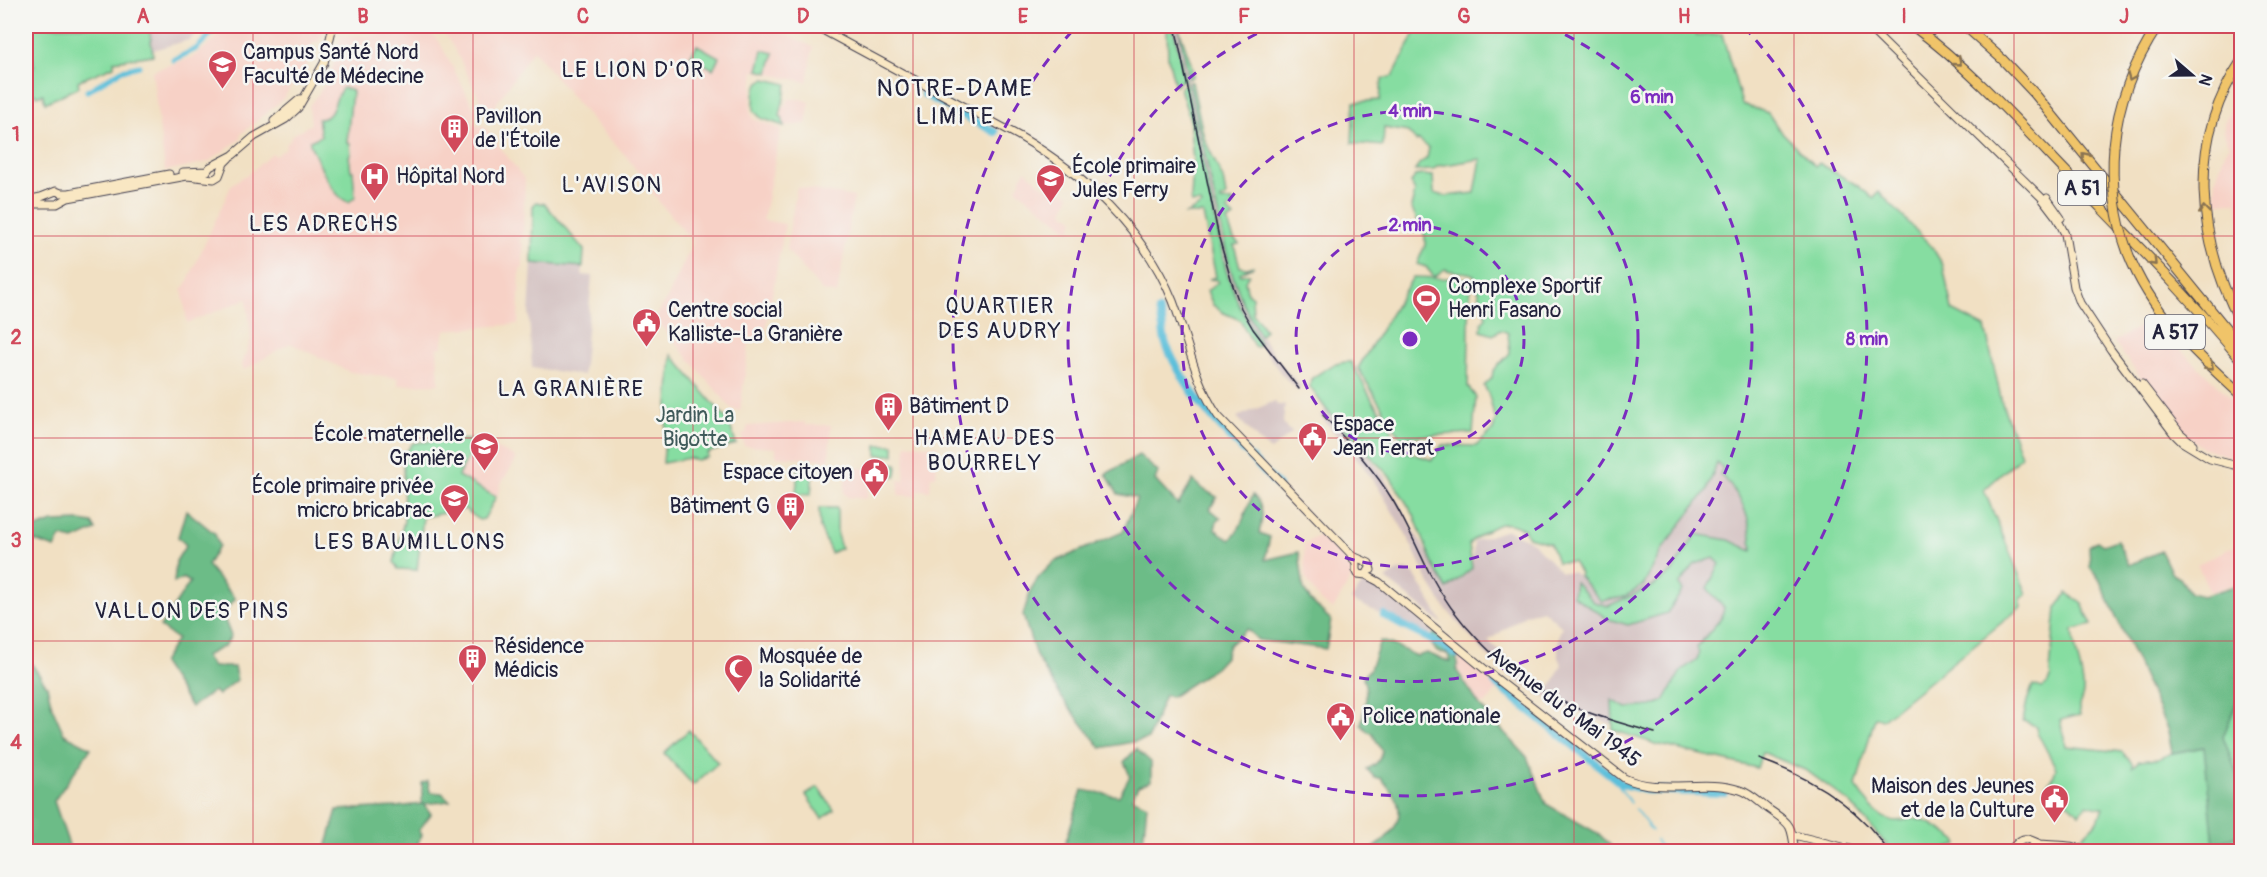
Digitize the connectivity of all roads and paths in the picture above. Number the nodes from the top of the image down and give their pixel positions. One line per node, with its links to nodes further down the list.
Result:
1 (333, 26): 9 (street)
2 (815, 26): 19 (street)
3 (1867, 26): 17 (street)
4 (1873, 26): 17 (street)
5 (1913, 26): 15 (highway, A 51, one-way to 15)
6 (1965, 26): 14 (highway, A 51, one-way to 6)
7 (2158, 26): 16 (highway, A 517, one-way to 16, bridge)
8 (2241, 60): 13 (highway, A 517, one-way to 8)
9 (217, 168): 10 (street); 10 (street)
10 (208, 174): 11 (street)
11 (59, 199): 12 (street); 12 (street)
12 (26, 202)
13 (2241, 325)
14 (2241, 348)
15 (2241, 361)
16 (2241, 396)
17 (2223, 462): 18 (street)
18 (2241, 467)
19 (1359, 562): 20 (street); 21 (street)
20 (1370, 568): 21 (street); 22 (street, Avenue du 8 Mai 1945)
21 (1366, 575): 22 (street, Avenue du 8 Mai 1945)
22 (1379, 582): 23 (street, Avenue du 8 Mai 1945)
23 (1794, 835): 26 (street); 27 (street)
24 (2035, 847): 25 (street); 29 (street); 30 (street)
25 (2018, 848): 28 (street)
26 (1795, 852)
27 (1863, 852)
28 (2004, 852)
29 (2083, 852)
30 (2088, 852)

